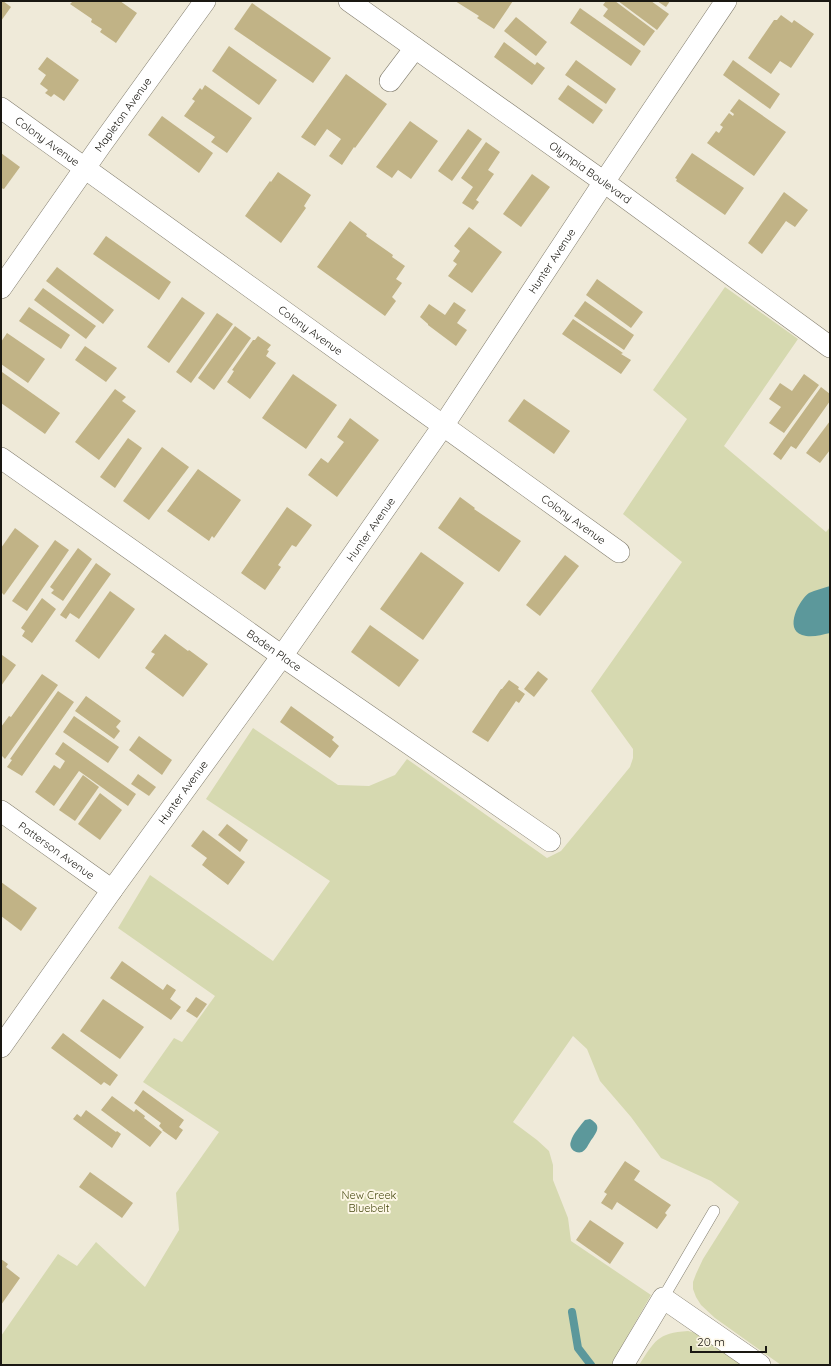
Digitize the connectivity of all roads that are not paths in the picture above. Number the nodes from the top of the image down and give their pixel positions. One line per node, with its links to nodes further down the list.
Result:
1 (205, 1): 7 (street, Mapleton Avenue)
2 (349, 1): 4 (street, Olympia Boulevard)
3 (726, 1): 8 (street, Hunter Avenue)
4 (416, 48): 5 (street); 8 (street, Olympia Boulevard)
5 (390, 81)
6 (1, 108): 7 (street, Colony Avenue)
7 (84, 169): 9 (street, Mapleton Avenue); 11 (street, Colony Avenue)
8 (604, 182): 10 (street, Olympia Boulevard); 11 (street, Hunter Avenue)
9 (1, 288)
10 (830, 347)
11 (443, 426): 13 (street, Colony Avenue); 14 (street, Hunter Avenue)
12 (1, 458): 14 (street, Baden Place)
13 (619, 552)
14 (282, 656): 16 (street, Baden Place); 17 (street, Hunter Avenue)
15 (1, 811): 17 (street, Patterson Avenue)
16 (550, 841)
17 (112, 890): 18 (street, Hunter Avenue)
18 (1, 1047)
19 (714, 1211): 20 (lane)
20 (663, 1298): 21 (street); 22 (street)
21 (623, 1365)
22 (760, 1365)

